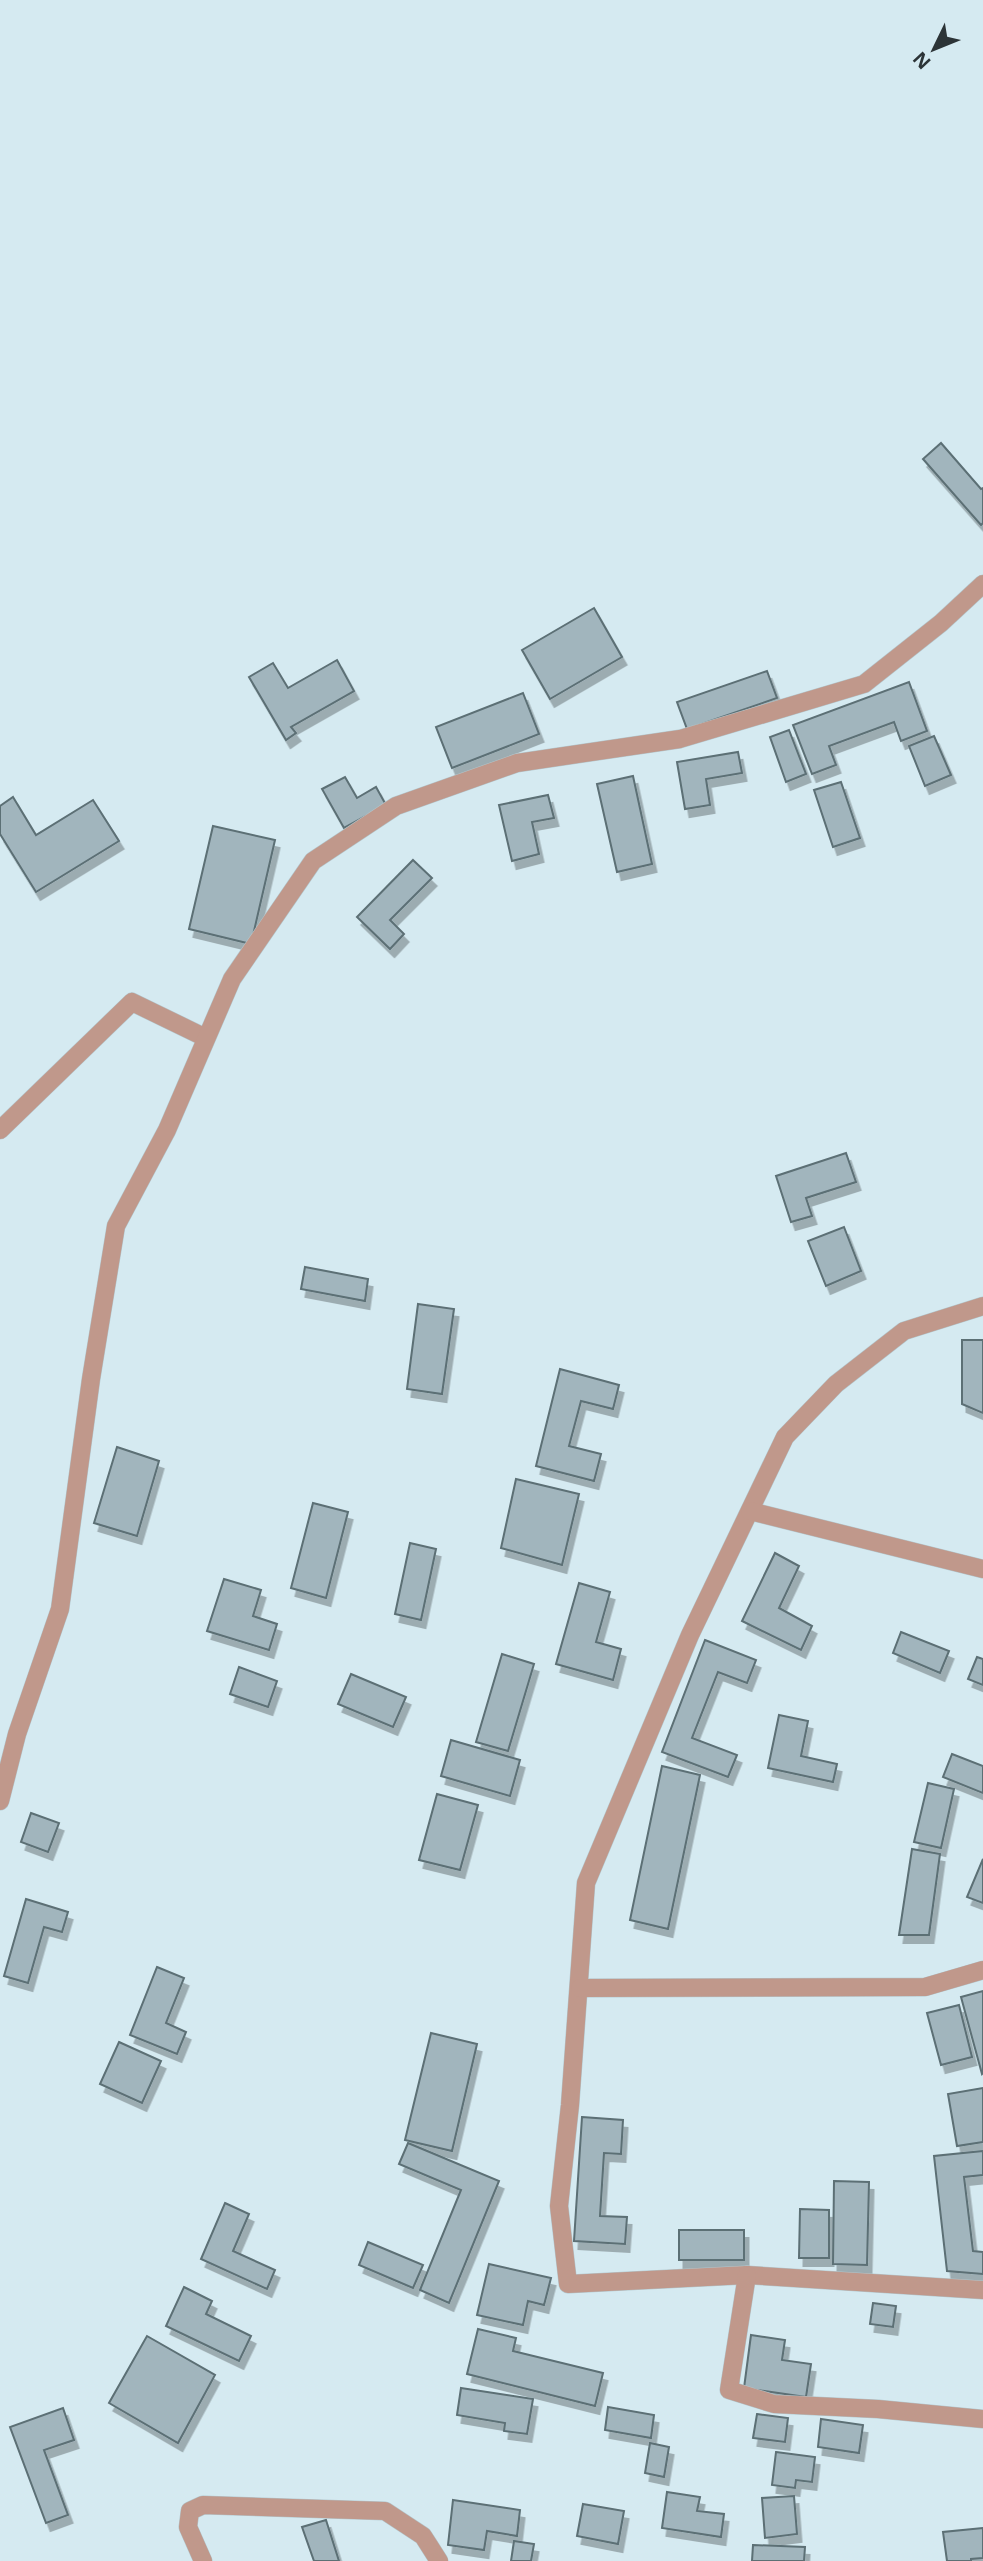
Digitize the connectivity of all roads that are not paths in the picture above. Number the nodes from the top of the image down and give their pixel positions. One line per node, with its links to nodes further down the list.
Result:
1 (983, 583): 2 (street)
2 (206, 1038): 3 (street); 7 (street)
3 (0, 1130)
4 (983, 1306): 5 (street)
5 (750, 1511): 6 (street); 9 (street)
6 (983, 1569)
7 (0, 1801)
8 (983, 1970): 9 (street)
9 (580, 1988): 10 (street)
10 (747, 2276): 11 (street); 12 (street)
11 (983, 2290)
12 (983, 2419)
13 (203, 2561): 14 (street)
14 (439, 2561)

